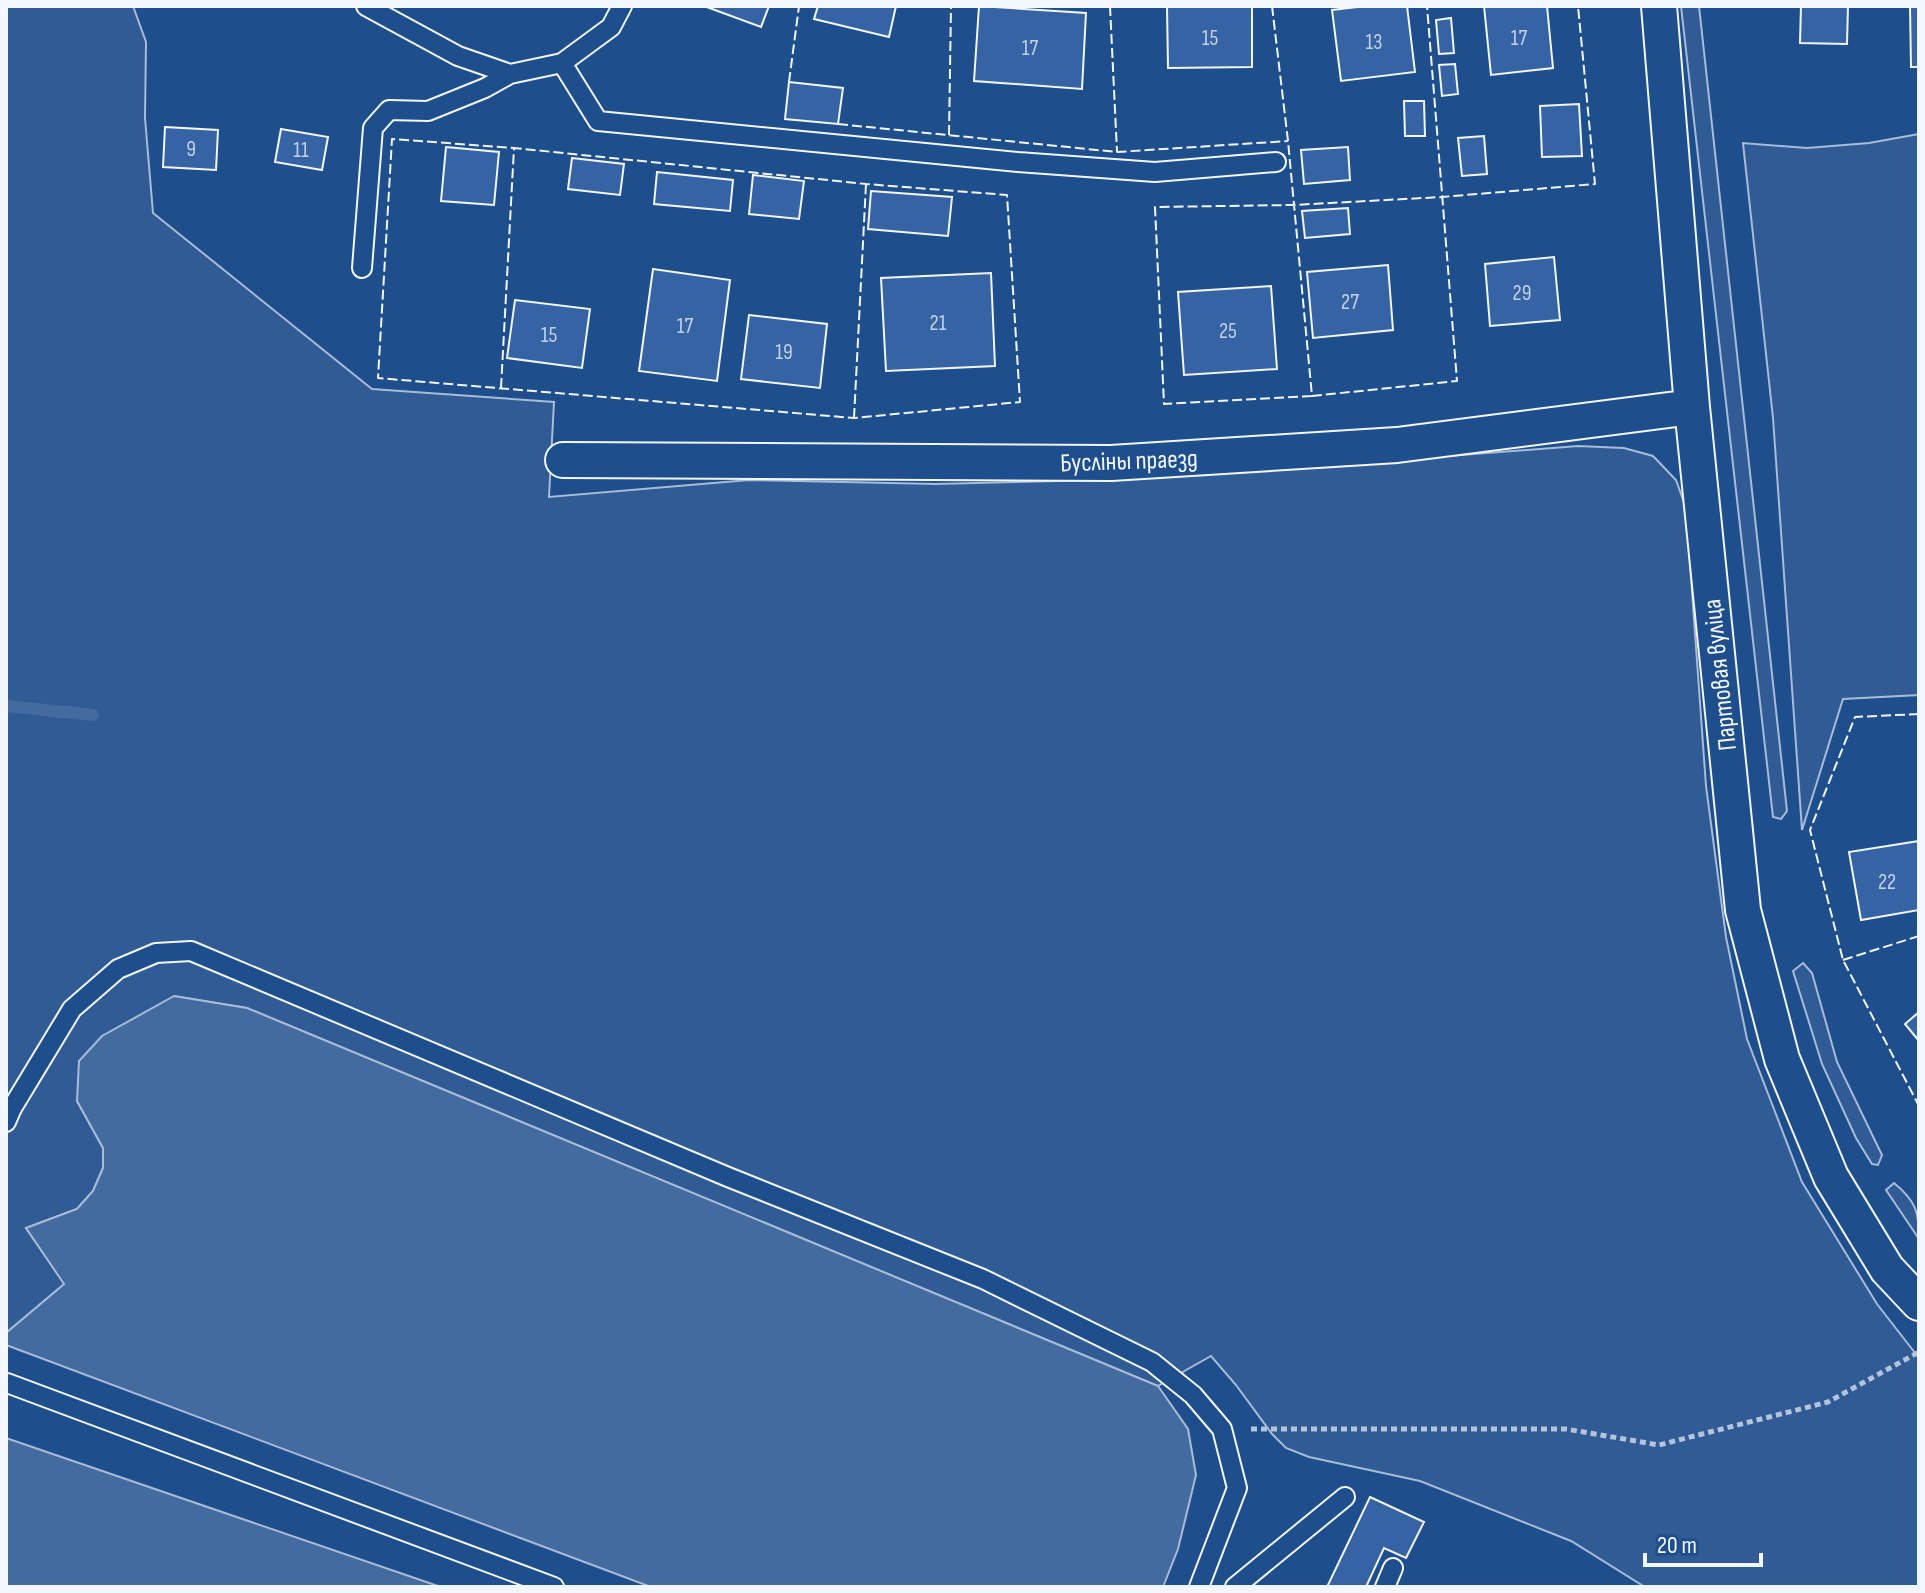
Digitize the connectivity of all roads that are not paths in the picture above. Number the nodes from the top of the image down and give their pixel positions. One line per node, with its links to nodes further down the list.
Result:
1 (366, 6): 5 (lane)
2 (622, 6): 4 (lane)
3 (1659, 6): 8 (street, Партовая вуліца)
4 (562, 63): 5 (lane); 6 (lane)
5 (510, 74): 7 (lane)
6 (1276, 162)
7 (362, 268)
8 (1692, 407): 9 (street, Бусліны праезд); 11 (street, Партовая вуліца)
9 (563, 460)
10 (6, 1122): 16 (lane)
11 (1919, 1303)
12 (7, 1383): 15 (lane)
13 (1345, 1497): 17 (lane)
14 (1393, 1568): 18 (lane)
15 (554, 1587)
16 (1199, 1587)
17 (1235, 1587)
18 (1385, 1587)

